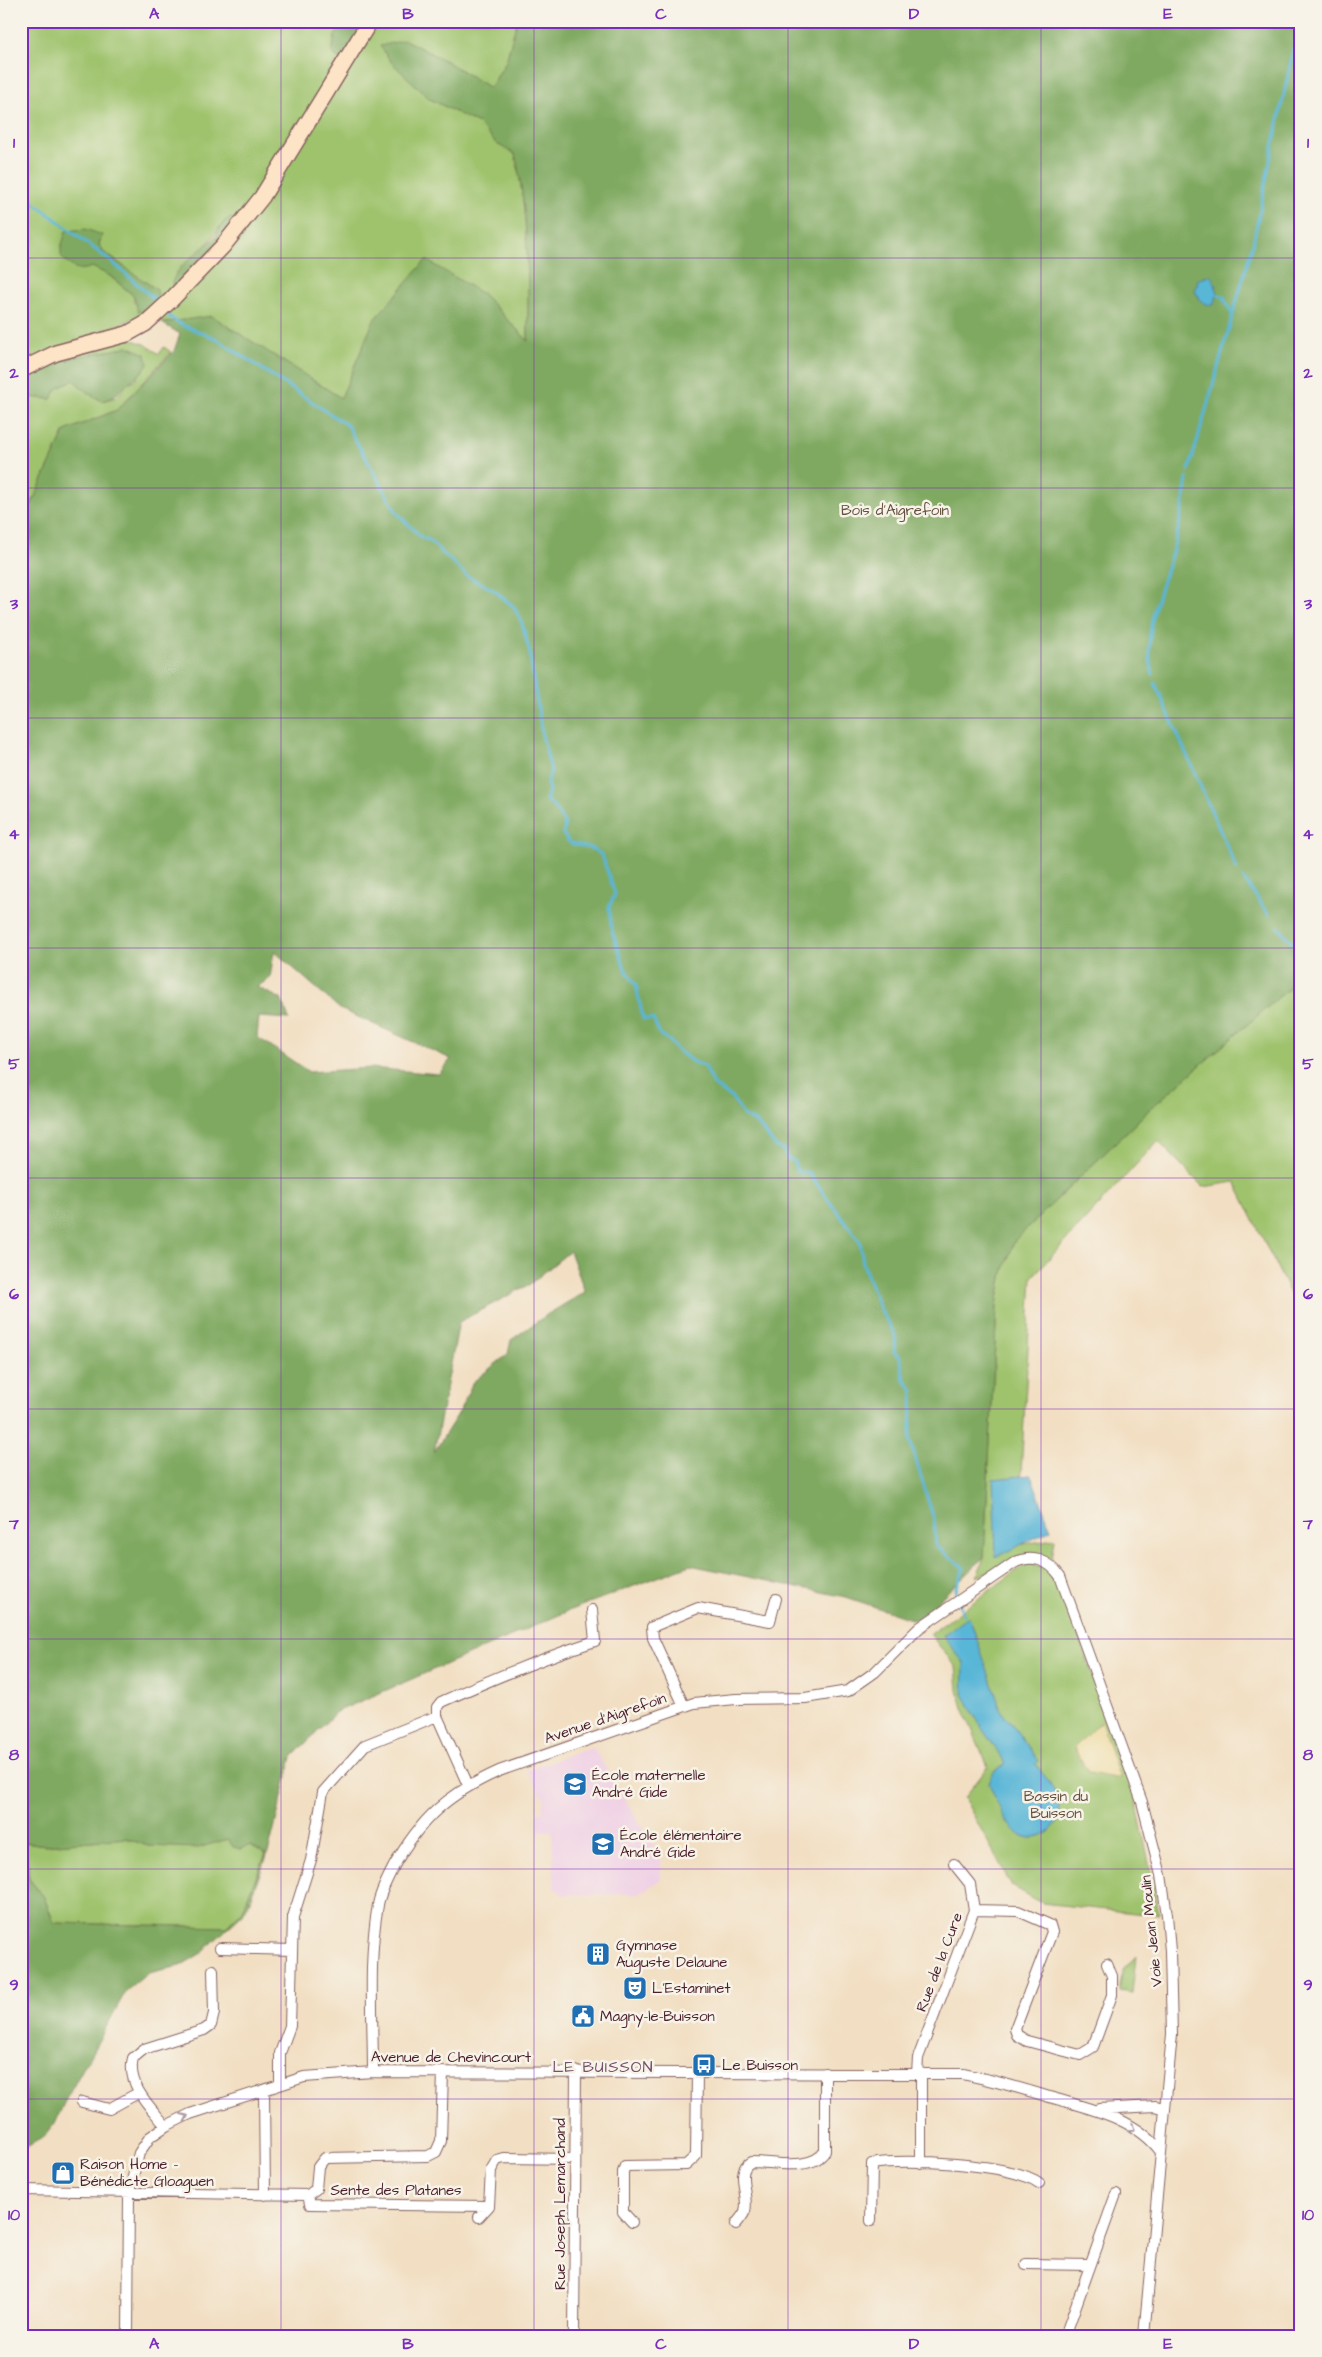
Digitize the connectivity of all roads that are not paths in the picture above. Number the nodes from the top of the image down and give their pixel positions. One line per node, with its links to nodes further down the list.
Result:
1 (370, 21): 2 (street)
2 (21, 370)
3 (1030, 1558): 6 (street, Avenue d'Aigrefoin); 26 (street, Voie Jean Moulin)
4 (776, 1599): 6 (street)
5 (592, 1610): 7 (street)
6 (684, 1706): 8 (street, Avenue d'Aigrefoin)
7 (437, 1716): 8 (street); 12 (street)
8 (468, 1785): 15 (street, Avenue d'Aigrefoin)
9 (954, 1864): 10 (street, Rue de la Cure)
10 (974, 1910): 13 (street); 20 (street, Rue de la Cure)
11 (220, 1948): 12 (street)
12 (292, 1950): 21 (street)
13 (1107, 1964)
14 (212, 1970): 23 (street)
15 (373, 2072): 16 (street, Avenue de Chevincourt); 21 (street, Avenue de Chevincourt)
16 (443, 2072): 17 (street, Avenue de Chevincourt); 36 (street)
17 (576, 2072): 18 (street, Avenue de Chevincourt); 29 (street, Rue Joseph Lemarchand)
18 (697, 2073): 19 (street, Avenue de Chevincourt); 39 (street)
19 (826, 2073): 20 (street, Avenue de Chevincourt); 41 (street)
20 (919, 2073): 25 (street, Avenue de Chevincourt); 30 (street, Rue de la Cure)
21 (280, 2085): 22 (street, Avenue de Chevincourt)
22 (264, 2091): 27 (street, Avenue de Chevincourt, one-way to 22); 35 (street)
23 (138, 2093): 24 (street); 27 (street)
24 (82, 2102)
25 (1098, 2109): 26 (street, Avenue de Chevincourt); 28 (street, Avenue de Chevincourt, one-way to 28)
26 (1165, 2109): 28 (street, Voie Jean Moulin)
27 (166, 2126): 33 (street, Avenue de Chevincourt)
28 (1161, 2152): 47 (street, Voie Jean Moulin)
29 (575, 2159): 37 (street); 45 (street, Rue Joseph Lemarchand)
30 (921, 2163): 31 (street); 40 (street)
31 (1039, 2182)
32 (21, 2190): 33 (street)
33 (128, 2192): 35 (street); 44 (street, Avenue de Chevincourt)
34 (1116, 2194): 43 (street)
35 (264, 2195): 36 (street)
36 (308, 2196): 37 (street, Sente des Platanes)
37 (490, 2206): 38 (street)
38 (479, 2217)
39 (632, 2222)
40 (871, 2222)
41 (736, 2224)
42 (1026, 2264): 43 (street)
43 (1090, 2265): 46 (street)
44 (128, 2336)
45 (574, 2336)
46 (1065, 2336)
47 (1144, 2336)

